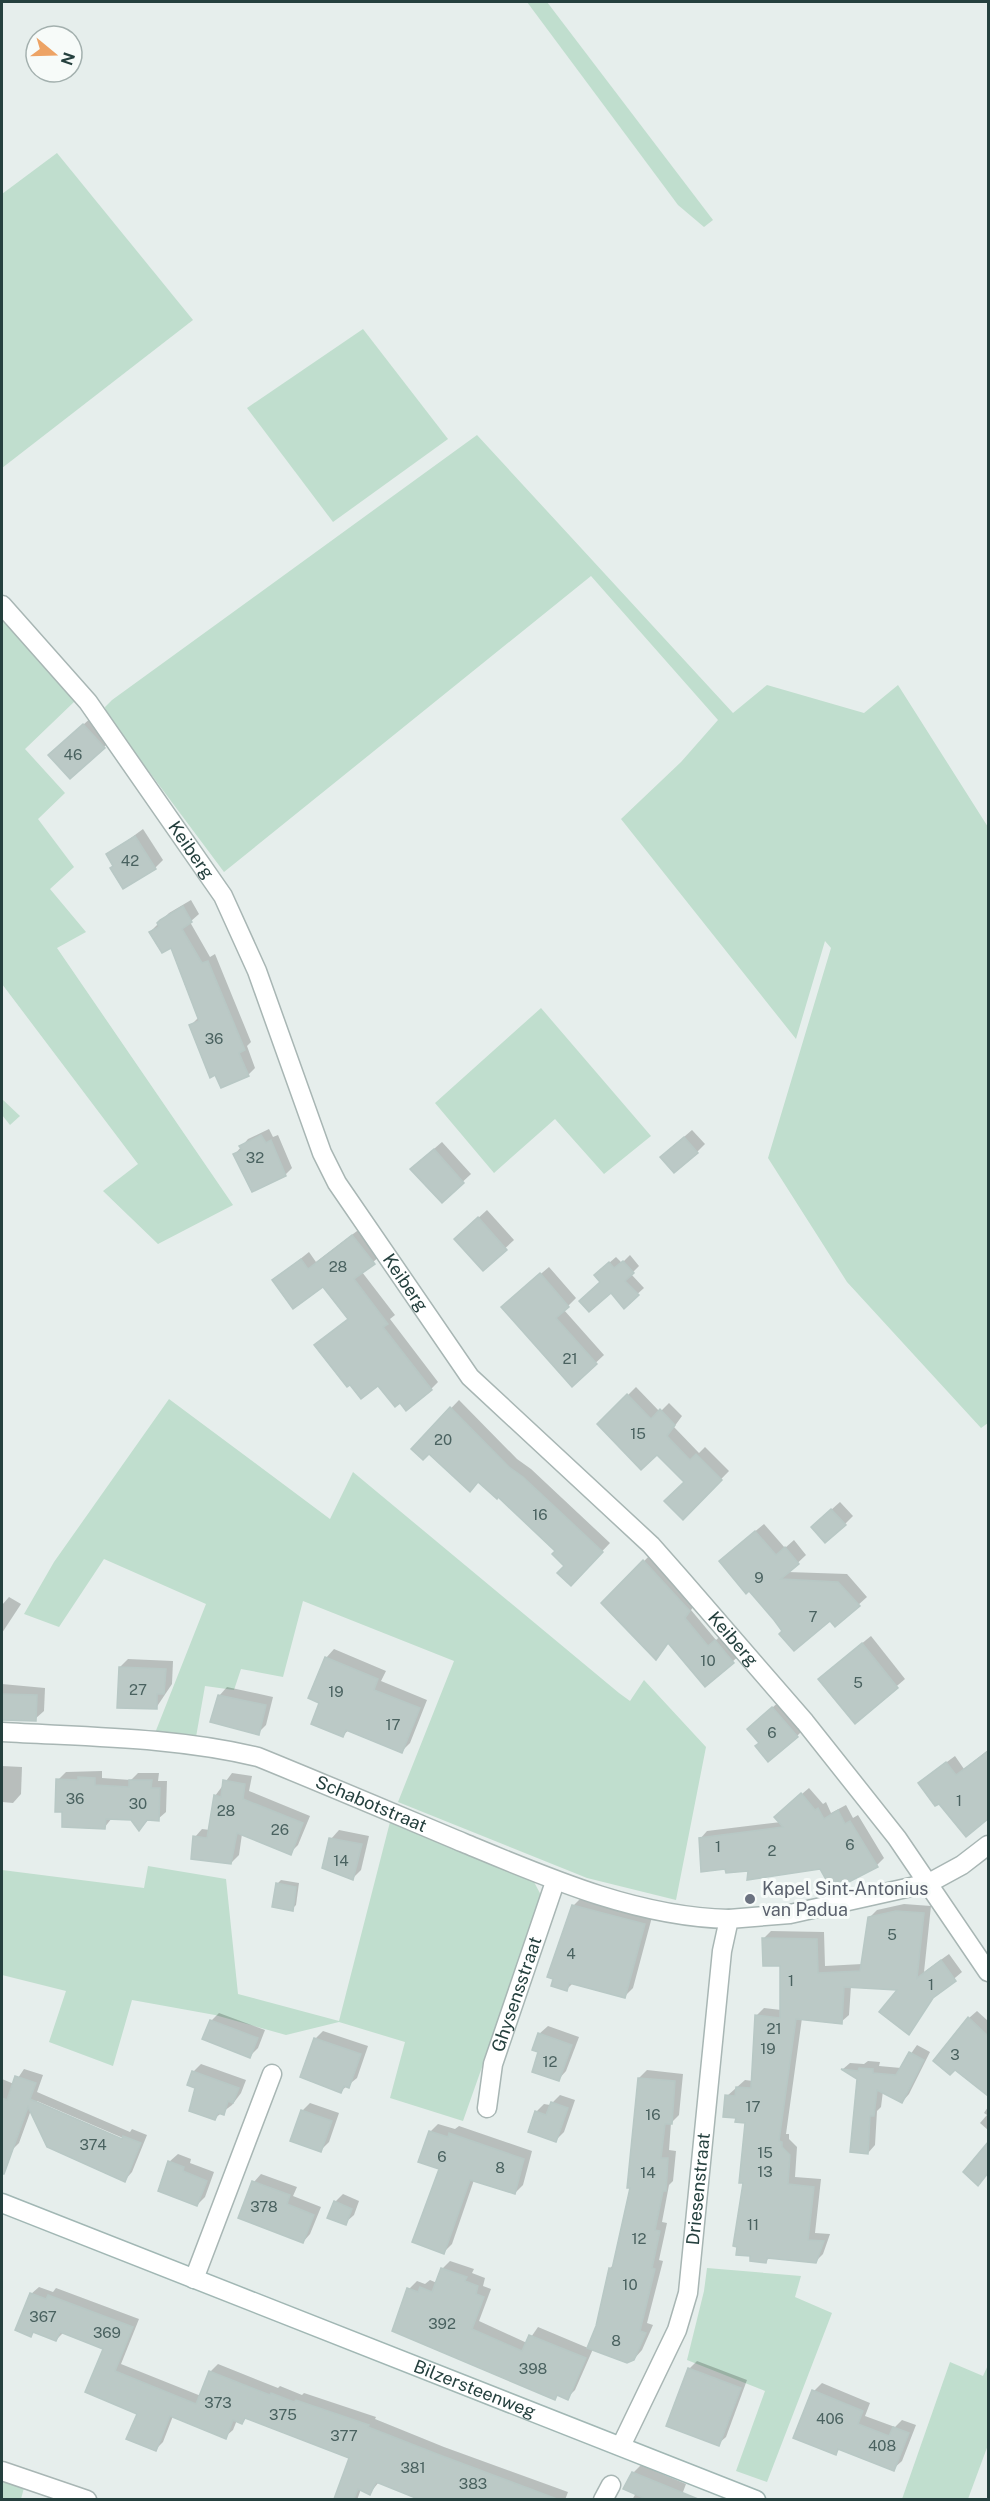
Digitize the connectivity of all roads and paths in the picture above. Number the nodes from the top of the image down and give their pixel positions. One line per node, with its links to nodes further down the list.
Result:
1 (2, 604): 5 (street, Keiberg)
2 (2, 1732): 4 (street, Schabotstraat)
3 (988, 1845): 5 (street, Schabotstraat)
4 (555, 1882): 6 (street, Schabotstraat); 9 (street, Ghysensstraat)
5 (929, 1883): 6 (street, Schabotstraat); 7 (street, Keiberg)
6 (729, 1919): 12 (street, Driesenstraat)
7 (988, 1972)
8 (272, 2074): 11 (street)
9 (487, 2108)
10 (2, 2203): 11 (street, Bilzersteenweg)
11 (194, 2279): 12 (street, Bilzersteenweg)
12 (621, 2446): 15 (street, Bilzersteenweg)
13 (2, 2471): 14 (street)
14 (87, 2499)
15 (756, 2499)

